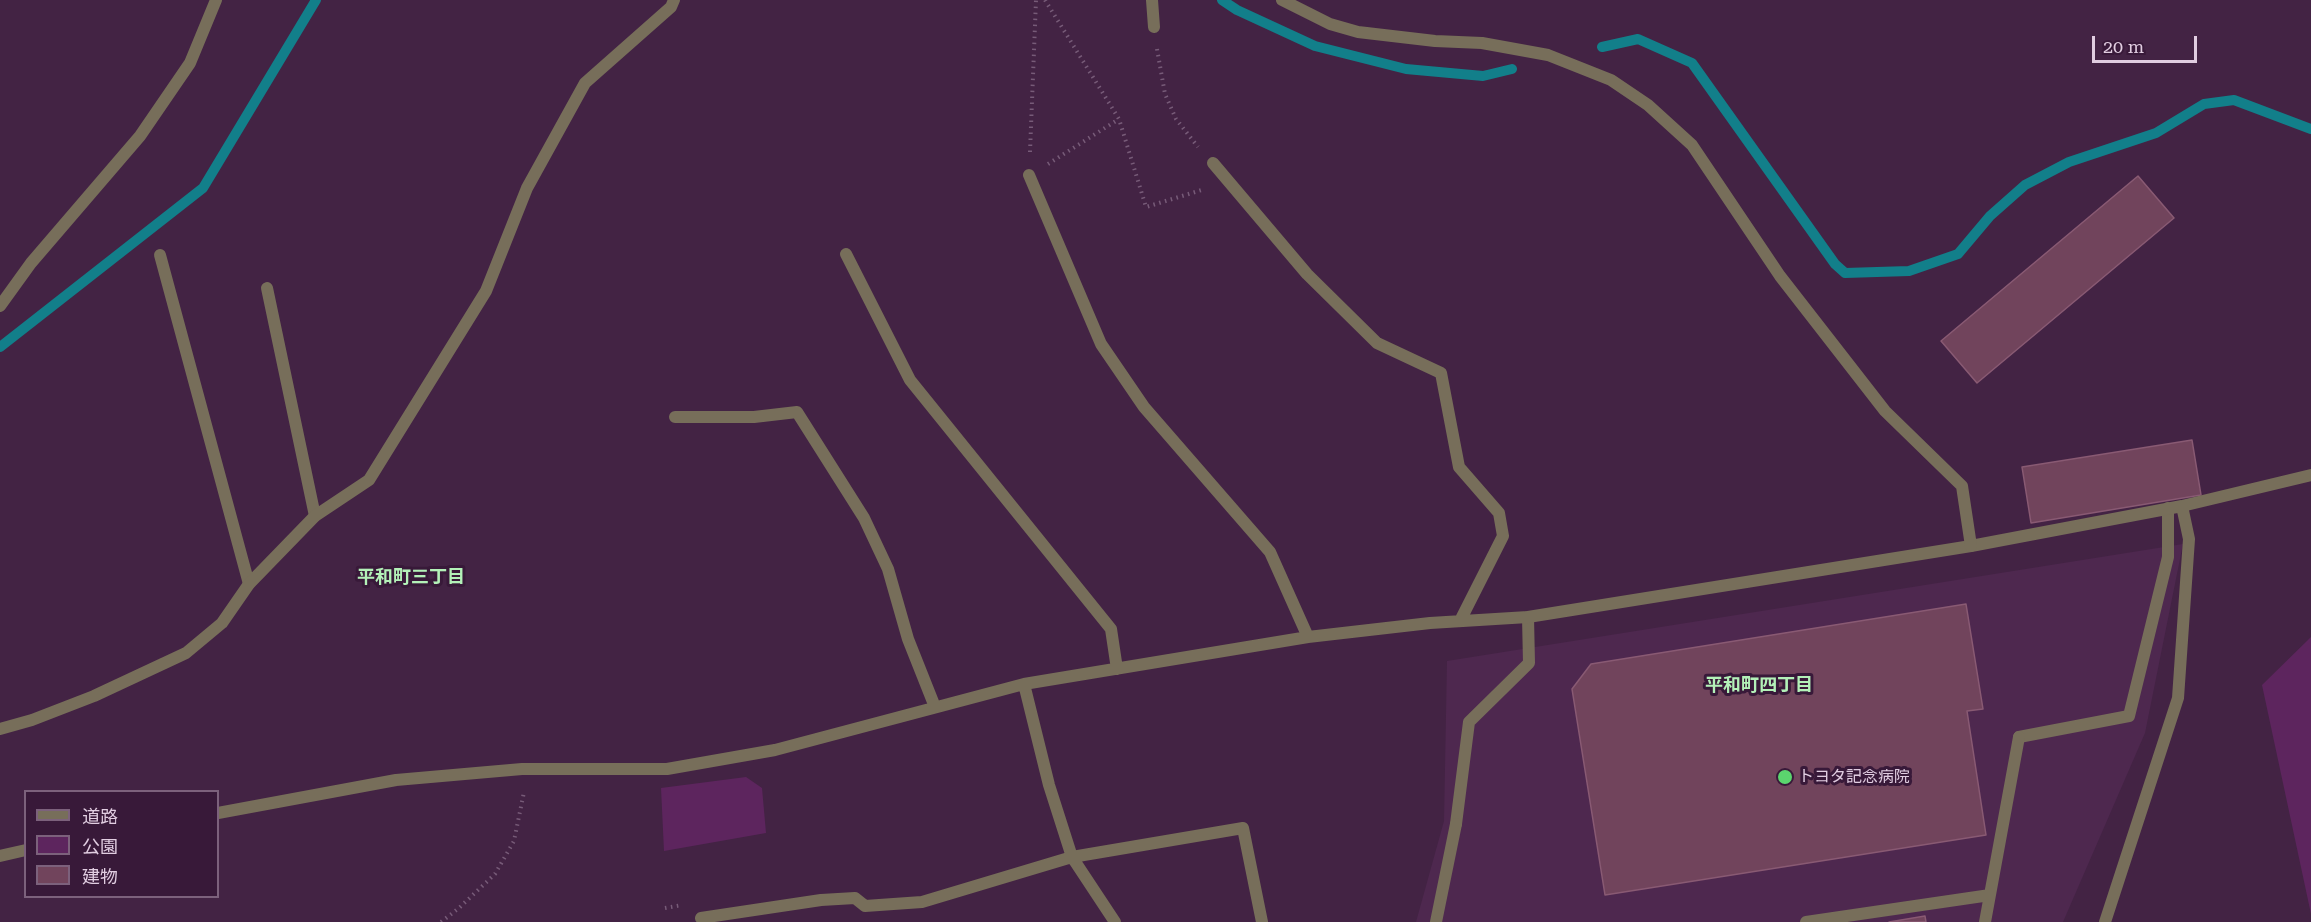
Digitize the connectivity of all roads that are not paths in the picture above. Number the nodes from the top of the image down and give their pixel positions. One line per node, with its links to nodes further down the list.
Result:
1 (216, 0): 11 (street)
2 (674, 0): 16 (street)
3 (1152, 0): 5 (street)
4 (1282, 0): 17 (street)
5 (1154, 27)
6 (1213, 163): 20 (street)
7 (1029, 175): 21 (street)
8 (846, 254): 22 (street)
9 (160, 255): 18 (street)
10 (267, 288): 16 (street)
11 (0, 306)
12 (675, 417): 24 (street)
13 (2311, 475): 14 (street)
14 (2182, 506): 15 (street); 37 (street)
15 (2168, 508): 17 (street); 30 (street)
16 (315, 516): 18 (street)
17 (1971, 546): 19 (street)
18 (249, 584): 25 (street)
19 (1528, 617): 20 (street); 34 (street)
20 (1460, 621): 21 (street)
21 (1308, 637): 22 (street)
22 (1117, 669): 23 (street)
23 (1024, 684): 24 (street); 29 (street)
24 (935, 707): 26 (street)
25 (0, 729)
26 (219, 813)
27 (24, 850): 28 (street)
28 (0, 856)
29 (1072, 856): 31 (street); 32 (street); 33 (street)
30 (1990, 895): 35 (street); 36 (street)
31 (701, 918)
32 (1115, 922)
33 (1262, 922)
34 (1436, 922)
35 (1806, 922)
36 (1985, 922)
37 (2105, 922)

